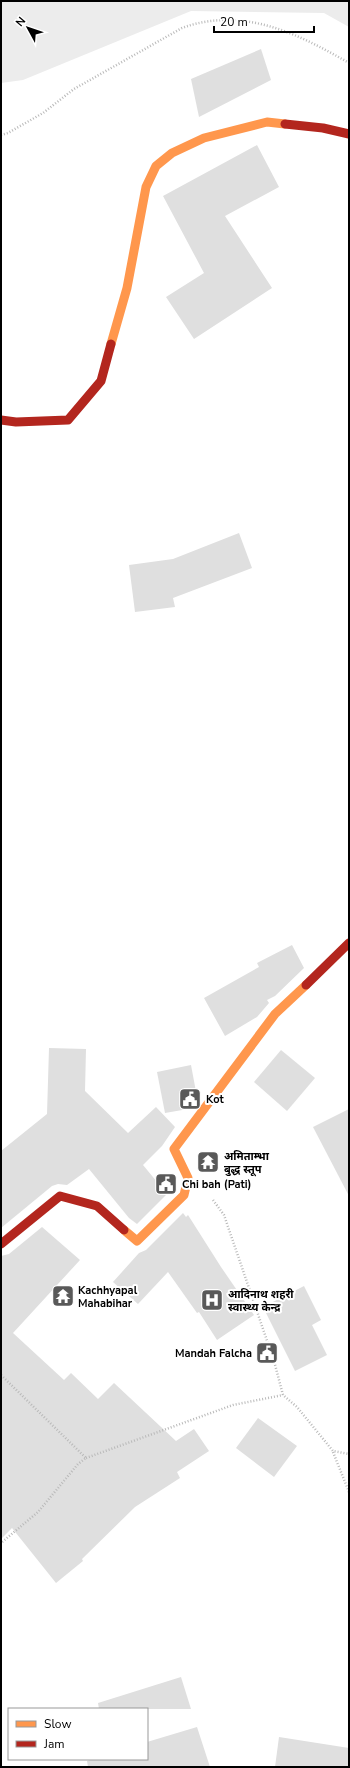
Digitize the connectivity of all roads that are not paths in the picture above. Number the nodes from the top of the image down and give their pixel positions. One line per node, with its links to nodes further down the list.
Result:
1 (349, 134): 2 (street)
2 (1, 420)
3 (349, 943): 4 (street)
4 (1, 1244)

